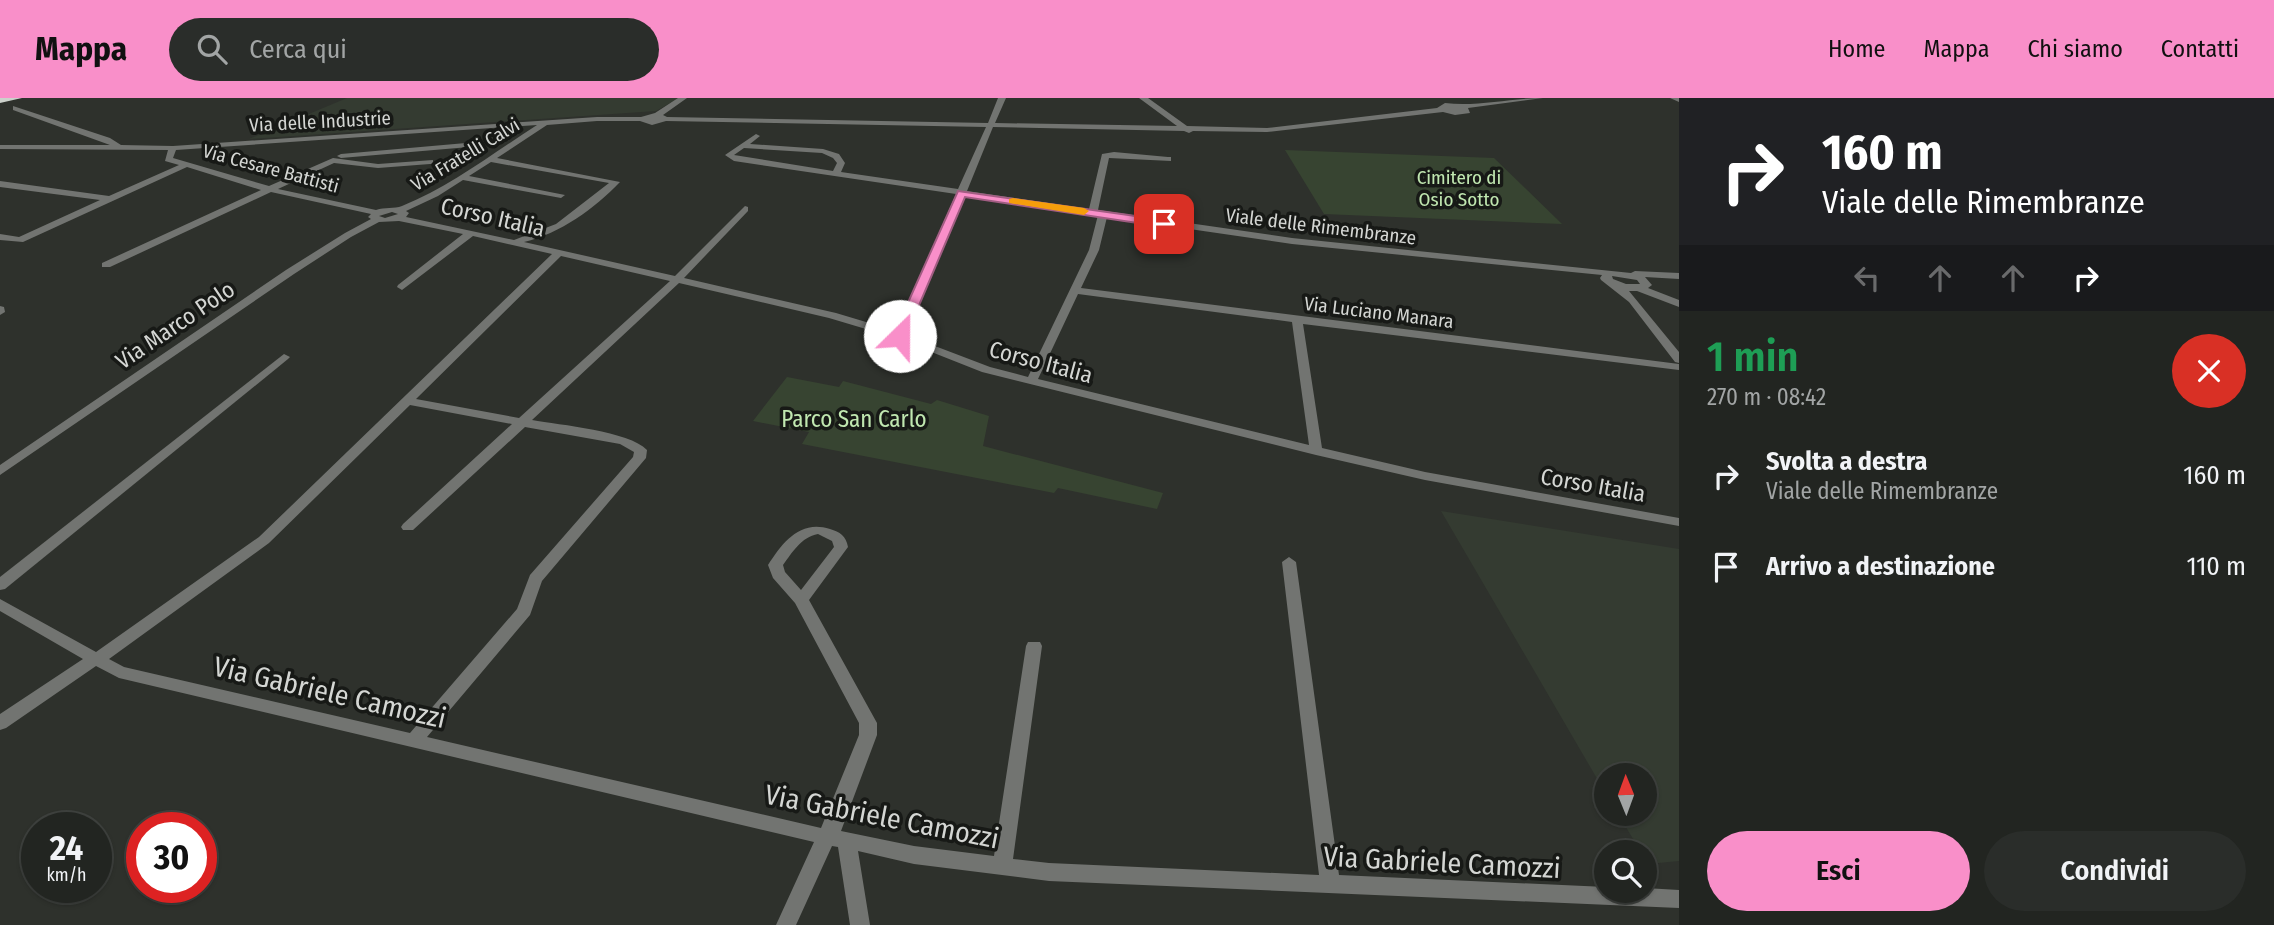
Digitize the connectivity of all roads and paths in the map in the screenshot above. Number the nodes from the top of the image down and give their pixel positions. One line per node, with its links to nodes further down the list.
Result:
1 (682, 98): 9 (street)
2 (1002, 98): 11 (street)
3 (1143, 98): 12 (street)
4 (1432, 98): 8 (street)
5 (1539, 98): 8 (street, Via delle Industrie)
6 (0, 100): 7 (highway)
7 (17, 103): 19 (street)
8 (1441, 108): 12 (street, Via delle Industrie)
9 (662, 117): 10 (street, Via delle Industrie); 11 (street, Via delle Industrie)
10 (545, 124): 15 (street, Via delle Industrie); 22 (street, Via Fratelli Calvi)
11 (989, 126): 12 (street, Via delle Industrie); 31 (street)
12 (1188, 131)
13 (756, 136): 16 (street)
14 (466, 145): 24 (street)
15 (191, 146): 18 (street, Via delle Industrie); 21 (street)
16 (743, 146): 27 (street); 27 (street, Viale delle Rimembranze)
17 (0, 147): 19 (street, Via delle Industrie)
18 (173, 148): 20 (street, Via delle Industrie); 21 (street, Via Cesare Battisti)
19 (121, 149): 20 (street, Via delle Industrie)
20 (140, 149): 21 (street)
21 (168, 159): 26 (street, Via Cesare Battisti)
22 (490, 159): 28 (street, Via Fratelli Calvi); 40 (street)
23 (1168, 159): 36 (street)
24 (338, 160): 25 (street); 30 (street)
25 (430, 162)
26 (188, 164): 30 (street, Via Cesare Battisti); 33 (street)
27 (836, 173): 31 (street, Viale delle Rimembranze)
28 (462, 177): 32 (street); 35 (street, Via Fratelli Calvi)
29 (0, 184): 33 (street)
30 (268, 189): 37 (street, Via Cesare Battisti); 42 (street)
31 (962, 194): 36 (street, Viale delle Rimembranze); 51 (street)
32 (561, 195)
33 (111, 200): 39 (street)
34 (746, 209): 45 (street)
35 (400, 214): 37 (street); 38 (street, Corso Italia)
36 (1098, 214): 43 (street, Viale delle Rimembranze); 47 (street)
37 (377, 216): 59 (street, Via Marco Polo)
38 (471, 233): 40 (street, Corso Italia); 46 (street)
39 (0, 237)
40 (513, 242): 41 (street, Corso Italia)
41 (558, 254): 45 (street, Corso Italia); 56 (street)
42 (106, 265)
43 (1616, 278): 44 (street); 48 (street); 48 (street)
44 (1679, 279): 48 (street)
45 (677, 280): 51 (street, Corso Italia); 57 (street)
46 (402, 287)
47 (1074, 290): 50 (street, Via Luciano Manara); 55 (street)
48 (1638, 290): 49 (street); 53 (street)
49 (1679, 304)
50 (1297, 320): 54 (street, Via Luciano Manara); 58 (street)
51 (900, 336): 55 (street, Corso Italia)
52 (284, 357): 63 (street)
53 (1679, 360)
54 (1679, 367)
55 (1031, 382): 58 (street, Corso Italia)
56 (406, 401): 57 (street); 67 (street)
57 (521, 422): 61 (street); 69 (street)
58 (1316, 451): 60 (street, Corso Italia)
59 (0, 471)
60 (1679, 522)
61 (408, 527)
62 (1289, 562): 73 (street)
63 (0, 585)
64 (801, 600): 64 (street); 70 (street)
65 (0, 604): 67 (street, Via Gabriele Camozzi)
66 (1034, 646): 72 (street)
67 (95, 659): 68 (street); 69 (street, Via Gabriele Camozzi)
68 (0, 723)
69 (415, 739): 70 (street, Via Gabriele Camozzi)
70 (826, 838): 71 (street, Via Gabriele Camozzi); 75 (street)
71 (847, 839): 72 (street, Via Gabriele Camozzi); 76 (street)
72 (1002, 867): 73 (street, Via Gabriele Camozzi)
73 (1330, 884): 74 (street, Via Gabriele Camozzi)
74 (1679, 899)
75 (786, 925)
76 (860, 925)

